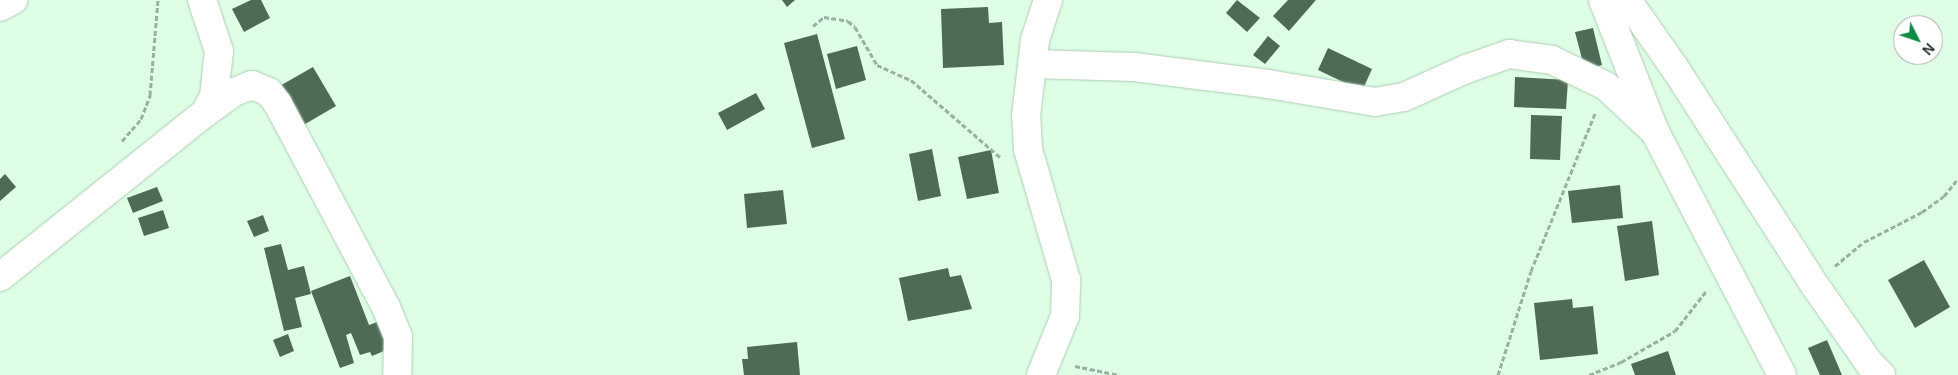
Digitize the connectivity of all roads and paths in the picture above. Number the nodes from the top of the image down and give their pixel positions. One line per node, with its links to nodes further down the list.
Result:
1 (14, 0): 7 (street)
2 (158, 0): 13 (path)
3 (202, 0): 11 (street)
4 (1048, 0): 9 (street)
5 (1603, 0): 12 (street)
6 (1627, 0): 18 (street)
7 (0, 7)
8 (813, 26): 15 (path)
9 (1032, 64): 10 (street); 15 (street)
10 (1606, 86): 12 (street); 22 (path)
11 (205, 113): 17 (street); 20 (street)
12 (1654, 132): 16 (street)
13 (120, 143)
14 (1958, 179): 18 (path)
15 (1037, 186): 19 (street)
16 (1724, 267): 23 (path); 24 (street)
17 (0, 277)
18 (1816, 287): 25 (street)
19 (1044, 367): 21 (path)
20 (397, 375)
21 (1119, 375)
22 (1498, 375)
23 (1589, 375)
24 (1782, 375)
25 (1881, 375)

